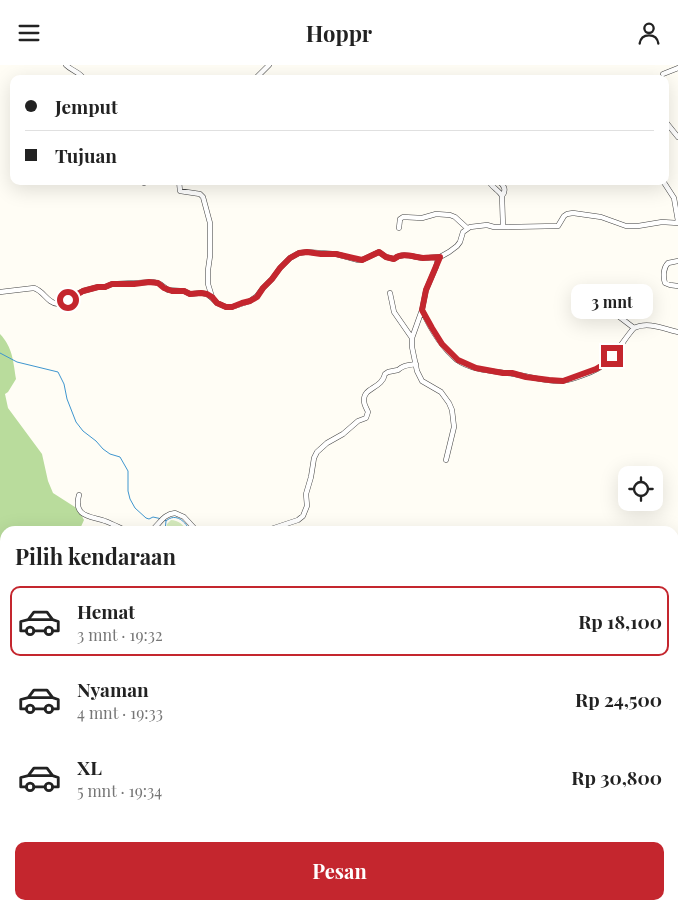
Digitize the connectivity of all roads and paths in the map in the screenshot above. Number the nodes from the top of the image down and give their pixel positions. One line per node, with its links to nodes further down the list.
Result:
1 (66, 65): 5 (street)
2 (269, 65): 6 (street)
3 (678, 68): 4 (street)
4 (663, 74)
5 (82, 75)
6 (259, 75)
7 (669, 126): 8 (street)
8 (678, 137)
9 (179, 185): 23 (street)
10 (491, 185): 13 (street)
11 (502, 185): 13 (street)
12 (666, 185): 14 (street)
13 (502, 195): 15 (street)
14 (678, 222): 15 (street)
15 (503, 227): 17 (street)
16 (399, 228): 17 (street)
17 (468, 228): 18 (street)
18 (440, 257): 23 (street); 24 (street)
19 (678, 261): 20 (street)
20 (678, 286)
21 (0, 292): 23 (street)
22 (390, 293): 28 (street)
23 (212, 297)
24 (422, 310): 26 (street); 28 (street)
25 (596, 313): 26 (street)
26 (634, 328): 27 (street)
27 (678, 332)
28 (412, 338): 29 (street)
29 (416, 364): 30 (street); 35 (street)
30 (446, 460)
31 (79, 495): 32 (street)
32 (116, 526)
33 (155, 526): 34 (street)
34 (193, 526)
35 (280, 526)

